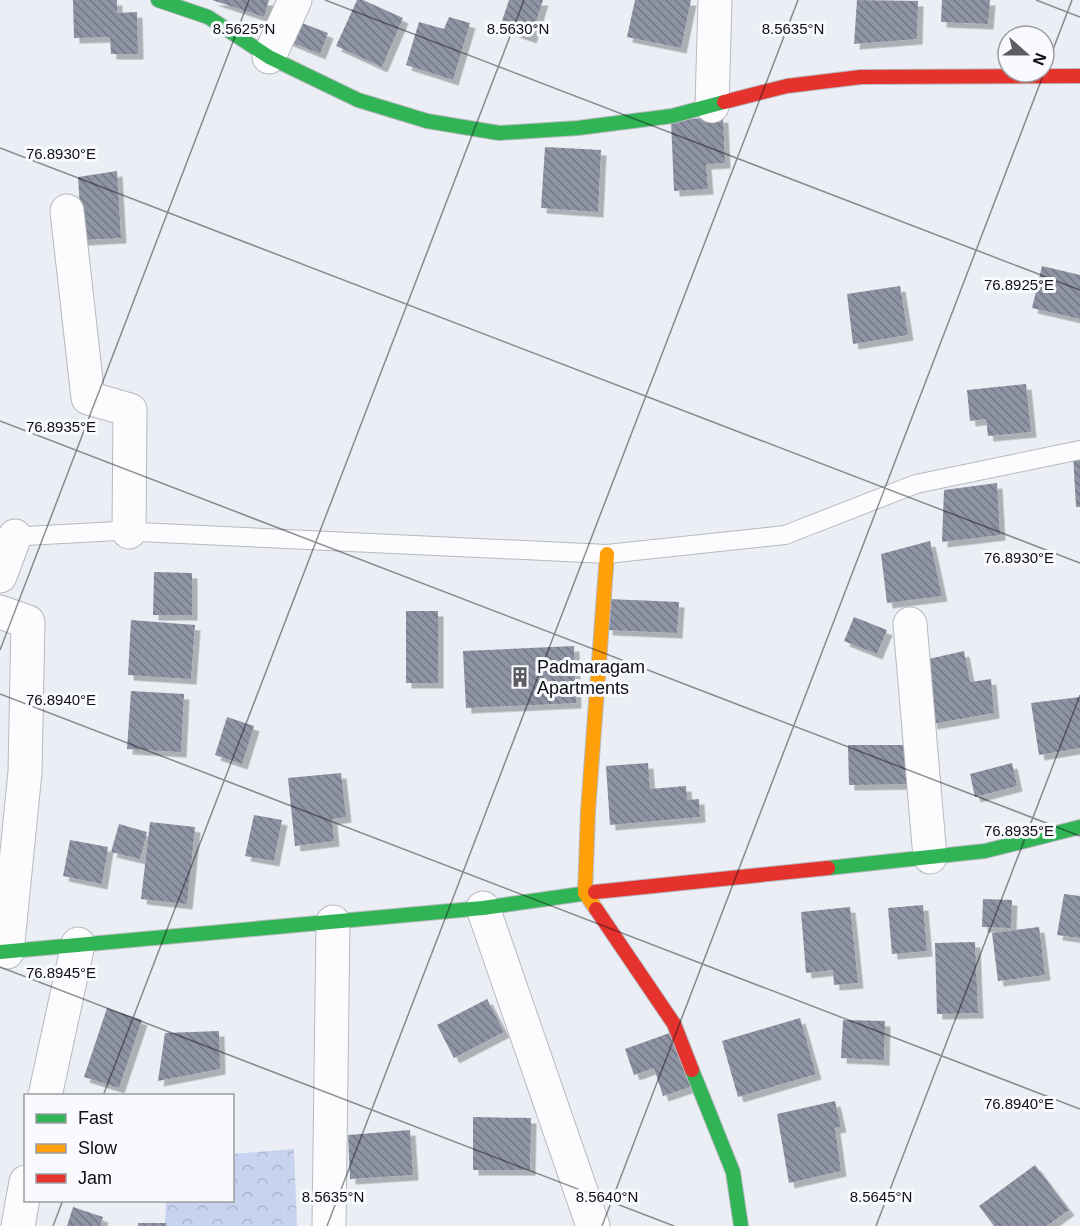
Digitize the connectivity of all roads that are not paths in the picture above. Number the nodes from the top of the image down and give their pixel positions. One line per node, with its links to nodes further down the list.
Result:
1 (158, 0): 4 (street)
2 (295, 0): 4 (street)
3 (715, 0): 6 (street)
4 (269, 57): 6 (street)
5 (1080, 76): 6 (street)
6 (712, 106)
7 (67, 211): 9 (street)
8 (1080, 450): 11 (lane)
9 (129, 532): 10 (lane); 11 (lane)
10 (7, 537): 12 (street)
11 (607, 554): 17 (street)
12 (0, 576)
13 (0, 612): 21 (street)
14 (910, 624): 16 (street)
15 (1080, 827): 16 (street)
16 (930, 857): 17 (street)
17 (585, 893): 18 (street); 24 (street)
18 (483, 908): 19 (street); 27 (street)
19 (333, 922): 20 (street); 26 (street)
20 (78, 944): 21 (street); 22 (street)
21 (4, 952)
22 (45, 1094)
23 (24, 1193): 25 (street)
24 (734, 1224)
25 (18, 1226)
26 (329, 1226)
27 (593, 1226)

